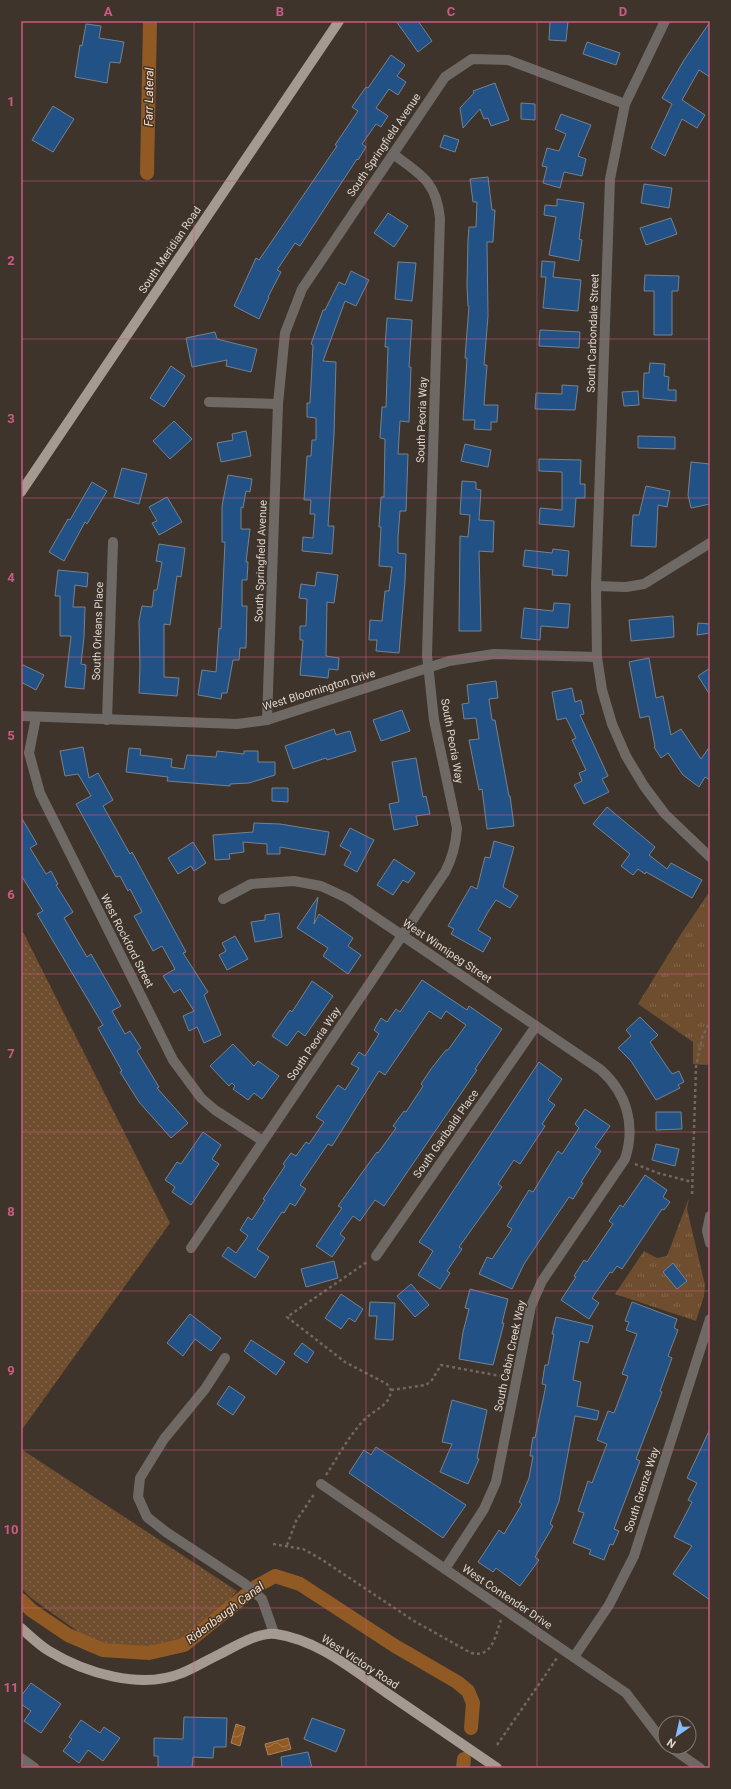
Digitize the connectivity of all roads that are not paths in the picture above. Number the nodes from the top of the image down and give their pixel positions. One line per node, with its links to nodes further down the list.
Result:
1 (339, 21): 7 (main road, South Meridian Road)
2 (665, 21): 3 (street, South Carbondale Street)
3 (625, 104): 4 (street, South Springfield Avenue); 10 (street, South Carbondale Street)
4 (393, 154): 6 (street, South Springfield Avenue); 12 (street, South Peoria Way)
5 (208, 402): 6 (street)
6 (278, 404): 16 (street, South Springfield Avenue)
7 (21, 492)
8 (113, 542): 15 (street, South Orleans Place)
9 (710, 542): 10 (street)
10 (596, 586): 11 (street, South Carbondale Street)
11 (597, 657): 12 (street, West Bloomington Drive); 17 (street, South Carbondale Street)
12 (429, 669): 16 (street, West Bloomington Drive); 19 (street, South Peoria Way)
13 (21, 716): 14 (street, West Bloomington Drive)
14 (36, 717): 15 (street, West Bloomington Drive); 22 (street, West Rockford Street)
15 (107, 720): 16 (street, West Bloomington Drive)
16 (267, 720)
17 (710, 857)
18 (223, 899): 19 (street, West Winnipeg Street)
19 (402, 935): 20 (street, West Winnipeg Street); 22 (street, South Peoria Way)
20 (536, 1026): 21 (street, West Winnipeg Street); 26 (street, South Garibaldi Place)
21 (628, 1112): 30 (street, South Cabin Creek Way)
22 (263, 1141): 25 (street, South Peoria Way)
23 (710, 1216): 24 (street)
24 (710, 1243)
25 (191, 1248)
26 (376, 1256)
27 (710, 1319): 33 (street, South Grenze Way)
28 (225, 1358): 32 (street)
29 (321, 1484): 30 (street, West Contender Drive)
30 (445, 1569): 33 (street, West Contender Drive)
31 (21, 1628): 32 (main road)
32 (274, 1633): 38 (main road, West Victory Road)
33 (574, 1657): 34 (street, West Contender Drive)
34 (657, 1734)
35 (681, 1755): 39 (street)
36 (21, 1758): 37 (street)
37 (35, 1768)
38 (497, 1768)
39 (700, 1768)

